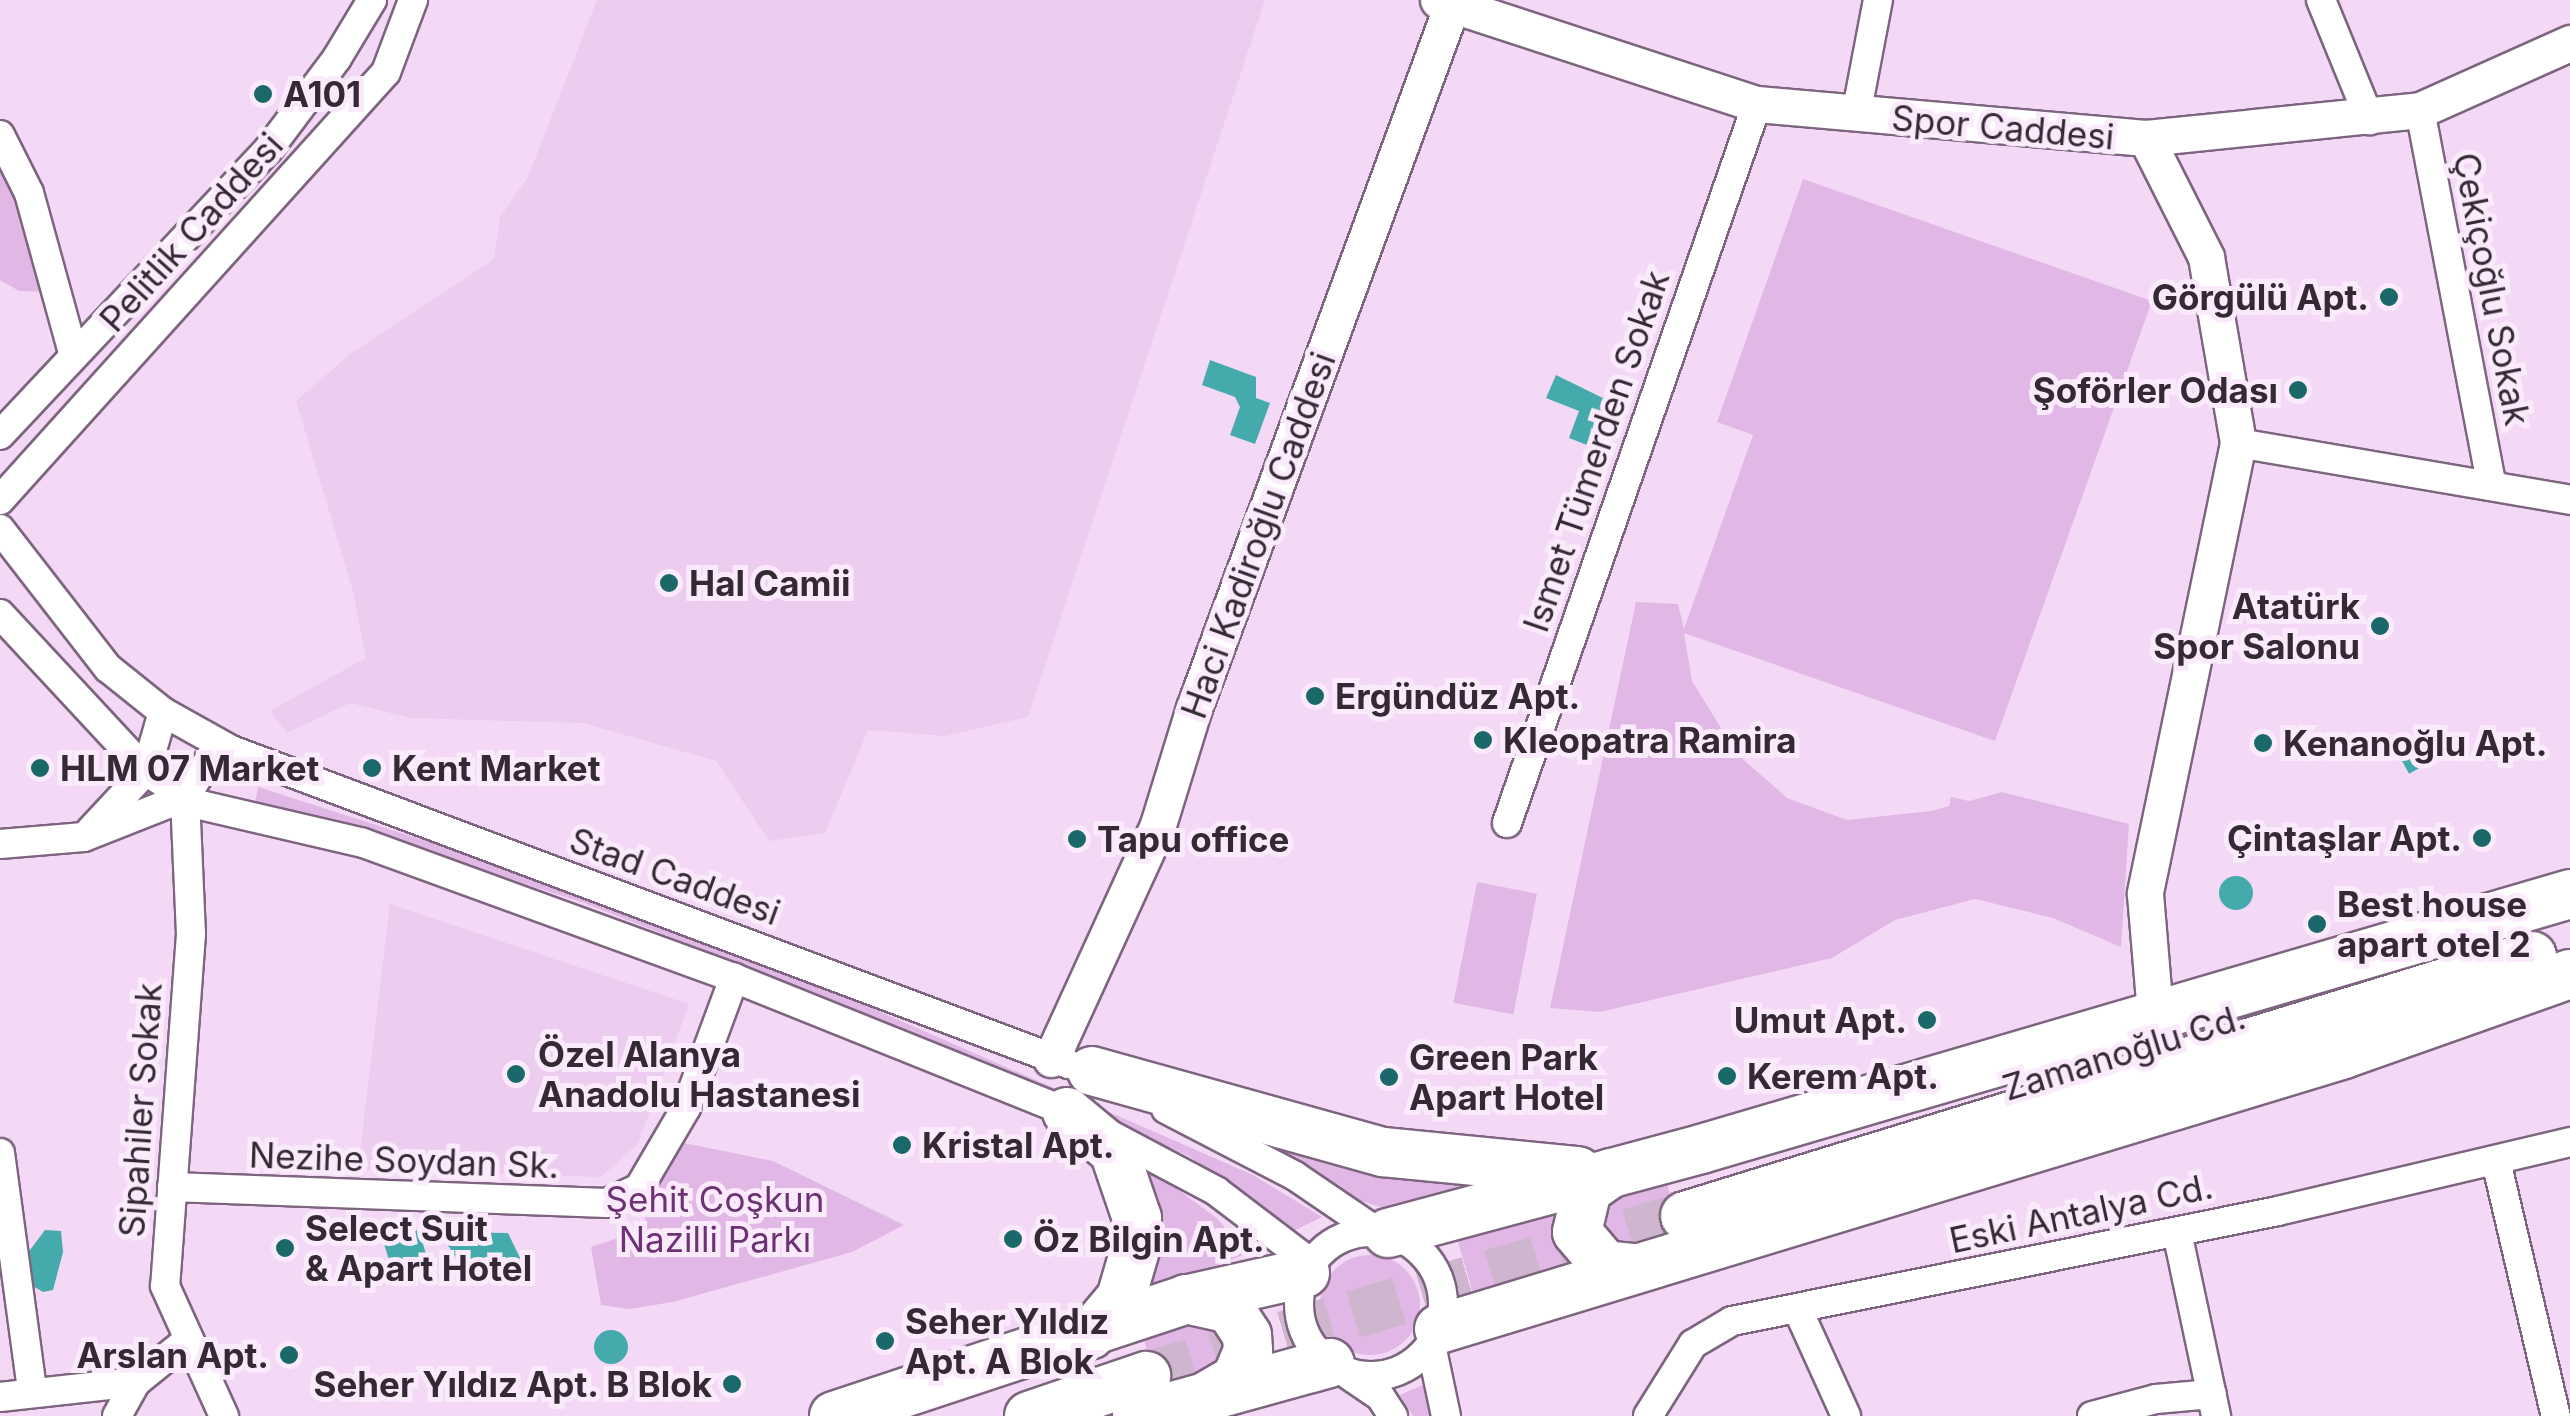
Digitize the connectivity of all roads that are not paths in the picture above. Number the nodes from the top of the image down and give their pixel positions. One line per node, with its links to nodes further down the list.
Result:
1 (372, 0): 13 (street, Pelitlik Caddesi)
2 (413, 0): 17 (street, Pelitlik Caddesi)
3 (1878, 0): 9 (street)
4 (2321, 0): 10 (street)
5 (1448, 2): 7 (street, Spor Caddesi); 34 (street, Haci Kadiroğlu Caddesi)
6 (2570, 43): 8 (street, Spor Caddesi)
7 (1757, 104): 9 (street, Spor Caddesi); 25 (street, Ismet Tümerden Sokak)
8 (2420, 110): 10 (street, Spor Caddesi); 16 (street, Çekiçoğlu Sokak)
9 (1856, 114): 12 (street, Spor Caddesi)
10 (2370, 120): 12 (street, Spor Caddesi)
11 (0, 135): 13 (street)
12 (2146, 138): 15 (street)
13 (74, 353): 14 (street, Pelitlik Caddesi)
14 (0, 435)
15 (2238, 444): 16 (street); 33 (street)
16 (2491, 482): 18 (street)
17 (0, 500)
18 (2570, 500)
19 (0, 529): 21 (street, Stad Caddesi)
20 (0, 614): 23 (street)
21 (163, 712): 22 (street, Stad Caddesi); 23 (street)
22 (220, 744): 24 (street); 34 (street, Stad Caddesi)
23 (146, 771): 24 (street); 26 (street)
24 (185, 797): 26 (street); 32 (street); 40 (street, Sipahiler Sokak)
25 (1507, 823)
26 (84, 837): 27 (street)
27 (0, 844)
28 (2570, 894): 33 (highway)
29 (2570, 915): 30 (highway, Zamanoğlu Cd.)
30 (2570, 944)
31 (2570, 974): 44 (highway)
32 (734, 978): 35 (street); 40 (street, Nezihe Soydan Sk.)
33 (2155, 1014): 39 (highway)
34 (1071, 1065): 39 (highway); 41 (street, Stad Caddesi)
35 (1067, 1112): 43 (street); 47 (highway)
36 (2570, 1142): 38 (street, Eski Antalya Cd.)
37 (0, 1153): 53 (street)
38 (2496, 1161): 42 (street, Eski Antalya Cd.); 67 (street)
39 (1611, 1174): 41 (highway); 44 (highway)
40 (172, 1187): 49 (street, Sipahiler Sokak)
41 (1382, 1232): 43 (street); 48 (street)
42 (2177, 1232): 46 (street, Eski Antalya Cd.); 56 (street)
43 (1308, 1268): 45 (highway); 50 (street)
44 (1634, 1268): 48 (highway)
45 (1185, 1300): 47 (highway); 54 (highway)
46 (1798, 1310): 64 (street, Eski Antalya Cd.); 65 (street)
47 (1090, 1335): 59 (highway)
48 (1435, 1337): 50 (street); 63 (street)
49 (188, 1340): 52 (street); 58 (street, Sipahiler Sokak)
50 (1335, 1366): 54 (highway); 62 (street)
51 (1141, 1381): 54 (highway); 60 (highway); 61 (highway)
52 (136, 1382): 53 (street); 57 (street)
53 (32, 1390): 55 (street)
54 (1208, 1395)
55 (0, 1397)
56 (2214, 1405): 66 (street)
57 (117, 1416)
58 (224, 1416)
59 (834, 1416)
60 (916, 1416)
61 (1029, 1416)
62 (1393, 1416)
63 (1446, 1416)
64 (1648, 1416)
65 (1846, 1416)
66 (2092, 1416)
67 (2556, 1416)

